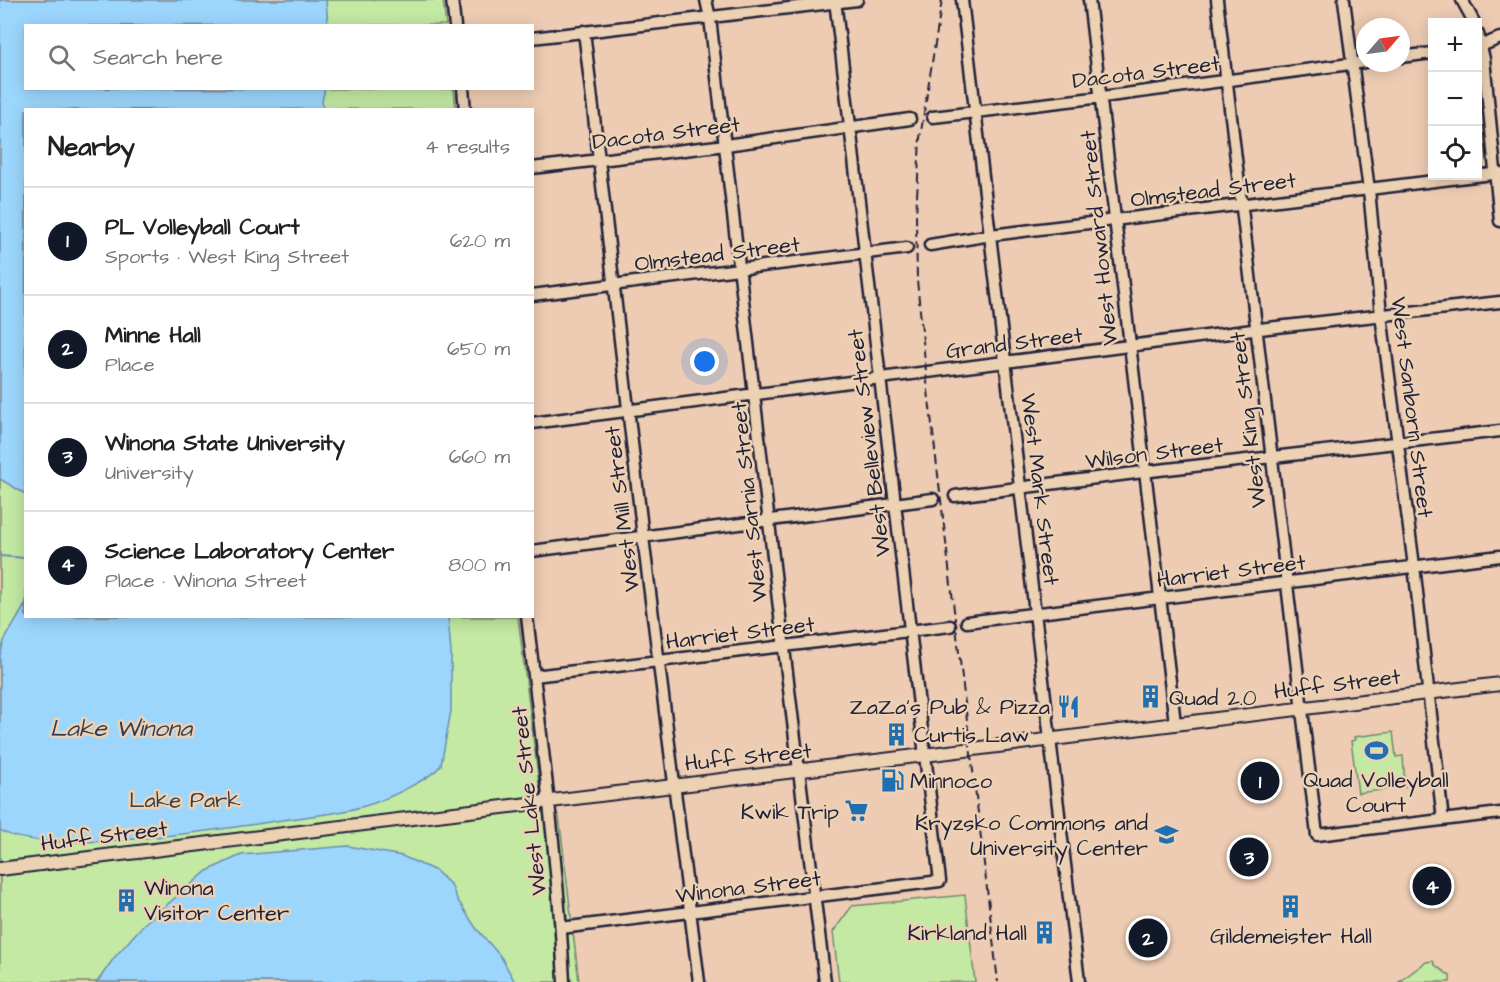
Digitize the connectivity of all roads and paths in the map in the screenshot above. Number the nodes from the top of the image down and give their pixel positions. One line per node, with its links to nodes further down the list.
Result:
1 (452, 0): 13 (street)
2 (706, 0): 11 (street, West Sarnia Street)
3 (712, 0): 11 (street, West Sarnia Street)
4 (857, 0): 10 (street)
5 (962, 0): 27 (street, West Mark Street)
6 (1089, 0): 25 (street, West Howard Street)
7 (1217, 0): 23 (street, West King Street)
8 (1344, 0): 22 (street, West Sanborn Street)
9 (1462, 0): 12 (street)
10 (835, 1): 11 (street); 30 (street, West Belleview Street)
11 (710, 18): 14 (street); 31 (street, West Sarnia Street)
12 (1471, 18)
13 (455, 24)
14 (584, 31): 15 (street); 32 (street, West Mill Street)
15 (534, 38)
16 (1500, 38): 17 (street)
17 (1482, 45)
18 (1428, 54): 20 (street)
19 (1482, 54): 34 (street)
20 (1410, 56)
21 (1356, 63): 22 (street, Dacota Street)
22 (1352, 64): 23 (street, Dacota Street); 35 (street, West Sanborn Street)
23 (1226, 80): 25 (street, Dacota Street); 36 (street, West King Street)
24 (463, 90): 26 (street)
25 (1102, 97): 27 (street, Dacota Street); 37 (street, West Howard Street)
26 (465, 108)
27 (975, 111): 28 (street, Dacota Street); 39 (street, West Mark Street)
28 (933, 117)
29 (910, 119): 30 (street, Dacota Street)
30 (850, 127): 31 (street, Dacota Street); 42 (street, West Belleview Street)
31 (726, 145): 32 (street, Dacota Street); 43 (street, West Sarnia Street)
32 (599, 160): 33 (street, Dacota Street); 44 (street, West Mill Street)
33 (534, 168)
34 (1497, 173): 35 (street, Olmstead Street); 38 (street)
35 (1369, 189): 36 (street, Olmstead Street); 47 (street, West Sanborn Street)
36 (1241, 206): 37 (street, Olmstead Street); 48 (street, West King Street)
37 (1114, 221): 39 (street, Olmstead Street); 49 (street, West Howard Street)
38 (1500, 221)
39 (991, 235): 40 (street, Olmstead Street); 50 (street, West Mark Street)
40 (930, 245)
41 (907, 248): 42 (street, Olmstead Street)
42 (866, 254): 43 (street, Olmstead Street); 51 (street, West Belleview Street)
43 (740, 269): 44 (street, Olmstead Street); 52 (street, West Sarnia Street)
44 (614, 285): 45 (street, Olmstead Street); 53 (street, West Mill Street)
45 (534, 295)
46 (1500, 302): 47 (street, Grand Street)
47 (1381, 315): 48 (street, Grand Street); 56 (street, West Sanborn Street)
48 (1256, 330): 49 (street, Grand Street); 57 (street, West King Street)
49 (1129, 347): 50 (street, Grand Street); 58 (street, West Howard Street)
50 (1006, 363): 51 (street, Grand Street); 59 (street, West Mark Street)
51 (880, 379): 52 (street, Grand Street); 62 (street, West Belleview Street)
52 (755, 395): 53 (street, Grand Street); 63 (street, West Sarnia Street)
53 (629, 411): 54 (street, Grand Street); 64 (street, West Mill Street)
54 (534, 423)
55 (1500, 432): 56 (street, Wilson Street)
56 (1398, 443): 57 (street, Wilson Street); 67 (street, West Sanborn Street)
57 (1271, 458): 58 (street, Wilson Street); 68 (street, West King Street)
58 (1146, 472): 59 (street, Wilson Street); 69 (street, West Howard Street)
59 (1021, 488): 60 (street, Wilson Street); 70 (street, West Mark Street)
60 (955, 496)
61 (933, 499): 62 (street)
62 (894, 505): 63 (street); 74 (street, West Belleview Street)
63 (769, 519): 64 (street); 75 (street, West Sarnia Street)
64 (643, 537): 65 (street); 76 (street, West Mill Street)
65 (534, 550)
66 (1500, 556): 67 (street, Harriet Street)
67 (1414, 566): 68 (street, Harriet Street); 79 (street, West Sanborn Street)
68 (1285, 582): 69 (street, Harriet Street); 80 (street, West King Street)
69 (1160, 599): 70 (street, Harriet Street); 81 (street, West Howard Street)
70 (1036, 613): 72 (street, Harriet Street); 82 (street, West Mark Street)
71 (527, 618): 77 (street, West Lake Street)
72 (967, 622)
73 (950, 626): 74 (street, Harriet Street)
74 (910, 629): 75 (street, Harriet Street); 83 (street, West Belleview Street)
75 (784, 646): 76 (street, Harriet Street); 84 (street, West Sarnia Street)
76 (660, 661): 77 (street, Harriet Street); 85 (street, West Mill Street)
77 (534, 676): 86 (street, West Lake Street)
78 (1500, 684): 79 (main road, Huff Street)
79 (1428, 693): 80 (main road, Huff Street); 88 (street, West Sanborn Street)
80 (1302, 708): 81 (main road, Huff Street); 88 (street, West King Street)
81 (1175, 723): 82 (main road, Huff Street)
82 (1051, 740): 83 (main road, Huff Street); 97 (street, West Mark Street)
83 (926, 756): 84 (main road, Huff Street); 90 (street, West Belleview Street)
84 (799, 772): 85 (main road, Huff Street); 91 (street, West Sarnia Street)
85 (675, 785): 86 (main road, Huff Street); 92 (street, West Mill Street)
86 (550, 802): 89 (main road, Huff Street); 93 (street, West Lake Street)
87 (1500, 813): 88 (street)
88 (1443, 820)
89 (0, 869)
90 (940, 881): 91 (street, Winona Street)
91 (815, 898): 92 (street, Winona Street); 96 (street, West Sarnia Street)
92 (691, 913): 93 (street, Winona Street); 95 (street, West Mill Street)
93 (561, 928): 94 (street, West Lake Street)
94 (564, 982)
95 (699, 982)
96 (825, 982)
97 (1079, 982)

